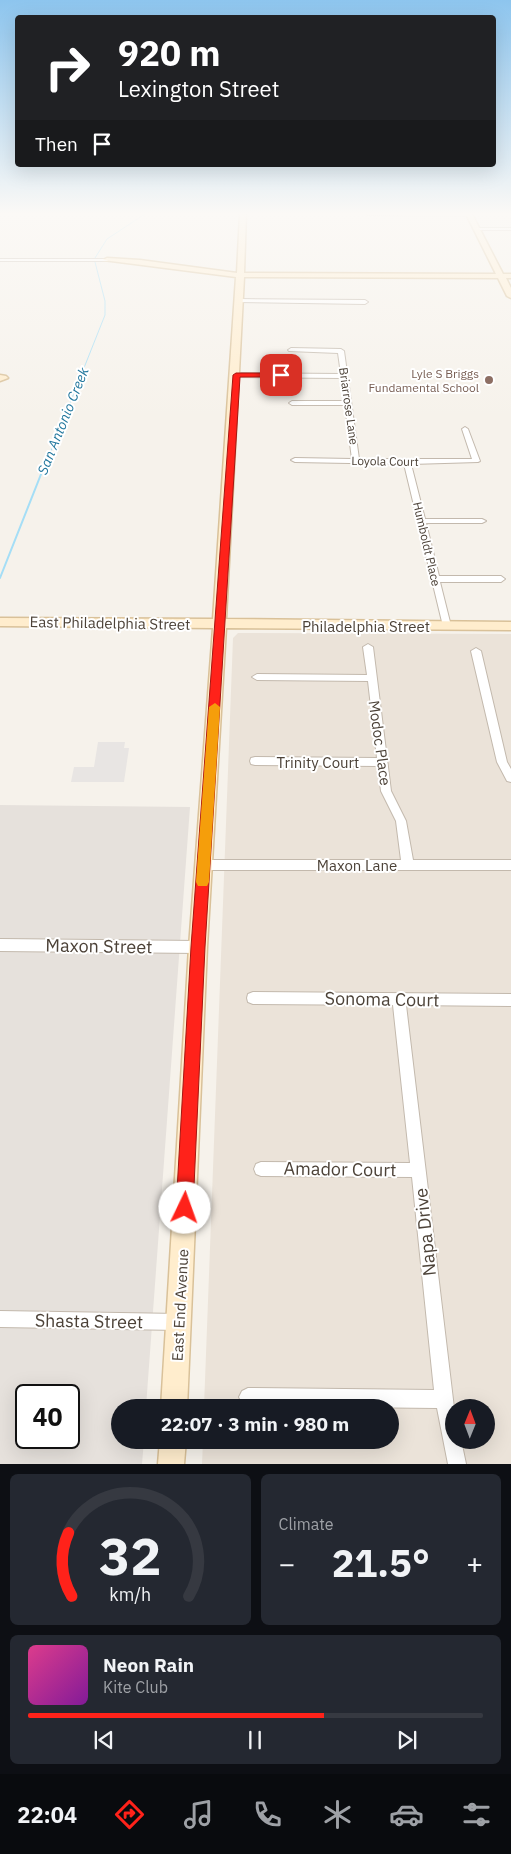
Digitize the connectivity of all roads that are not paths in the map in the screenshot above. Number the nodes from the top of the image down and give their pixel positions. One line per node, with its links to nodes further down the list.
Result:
1 (239, 282): 4 (street, East End Avenue)
2 (503, 282): 3 (street)
3 (511, 296)
4 (238, 301): 5 (street); 7 (street, East End Avenue)
5 (365, 302)
6 (291, 350): 8 (street, Briarrose Lane)
7 (236, 375): 8 (street); 20 (street, East End Avenue)
8 (345, 376): 10 (street, Briarrose Lane)
9 (292, 403): 10 (street)
10 (349, 404): 13 (street, Briarrose Lane)
11 (465, 429): 14 (street, Loyola Court)
12 (295, 460): 13 (street, Loyola Court)
13 (356, 460): 14 (street, Loyola Court)
14 (407, 462): 15 (street, Humboldt Place)
15 (422, 521): 16 (street); 17 (street, Humboldt Place)
16 (482, 521)
17 (435, 579): 18 (street); 21 (street, Humboldt Place)
18 (501, 579)
19 (0, 622): 20 (street, East Philadelphia Street)
20 (221, 625): 21 (street, Philadelphia Street); 31 (street, East End Avenue)
21 (447, 626): 22 (street, Philadelphia Street)
22 (511, 626)
23 (368, 647): 26 (street, Modoc Place)
24 (476, 651): 29 (street)
25 (257, 678): 26 (street)
26 (372, 678): 28 (street, Modoc Place)
27 (255, 762): 28 (street, Trinity Court)
28 (380, 762): 33 (street, Modoc Place)
29 (507, 762): 30 (street)
30 (511, 778)
31 (204, 865): 33 (street, Maxon Lane); 35 (street, East End Avenue)
32 (511, 865): 33 (street, Maxon Lane)
33 (408, 866)
34 (0, 944): 35 (street, Maxon Street)
35 (198, 947): 42 (street, East End Avenue)
36 (253, 998): 37 (street, Sonoma Court)
37 (399, 999): 38 (street, Sonoma Court); 40 (street, Napa Drive)
38 (511, 1000)
39 (262, 1169): 40 (street, Amador Court)
40 (418, 1170): 45 (street, Napa Drive)
41 (0, 1319): 42 (street, Shasta Street)
42 (179, 1322): 44 (street, East End Avenue)
43 (248, 1397): 45 (street)
44 (175, 1399)
45 (444, 1399): 48 (street, Napa Drive)
46 (172, 1449): 47 (street)
47 (171, 1464)
48 (457, 1464)

